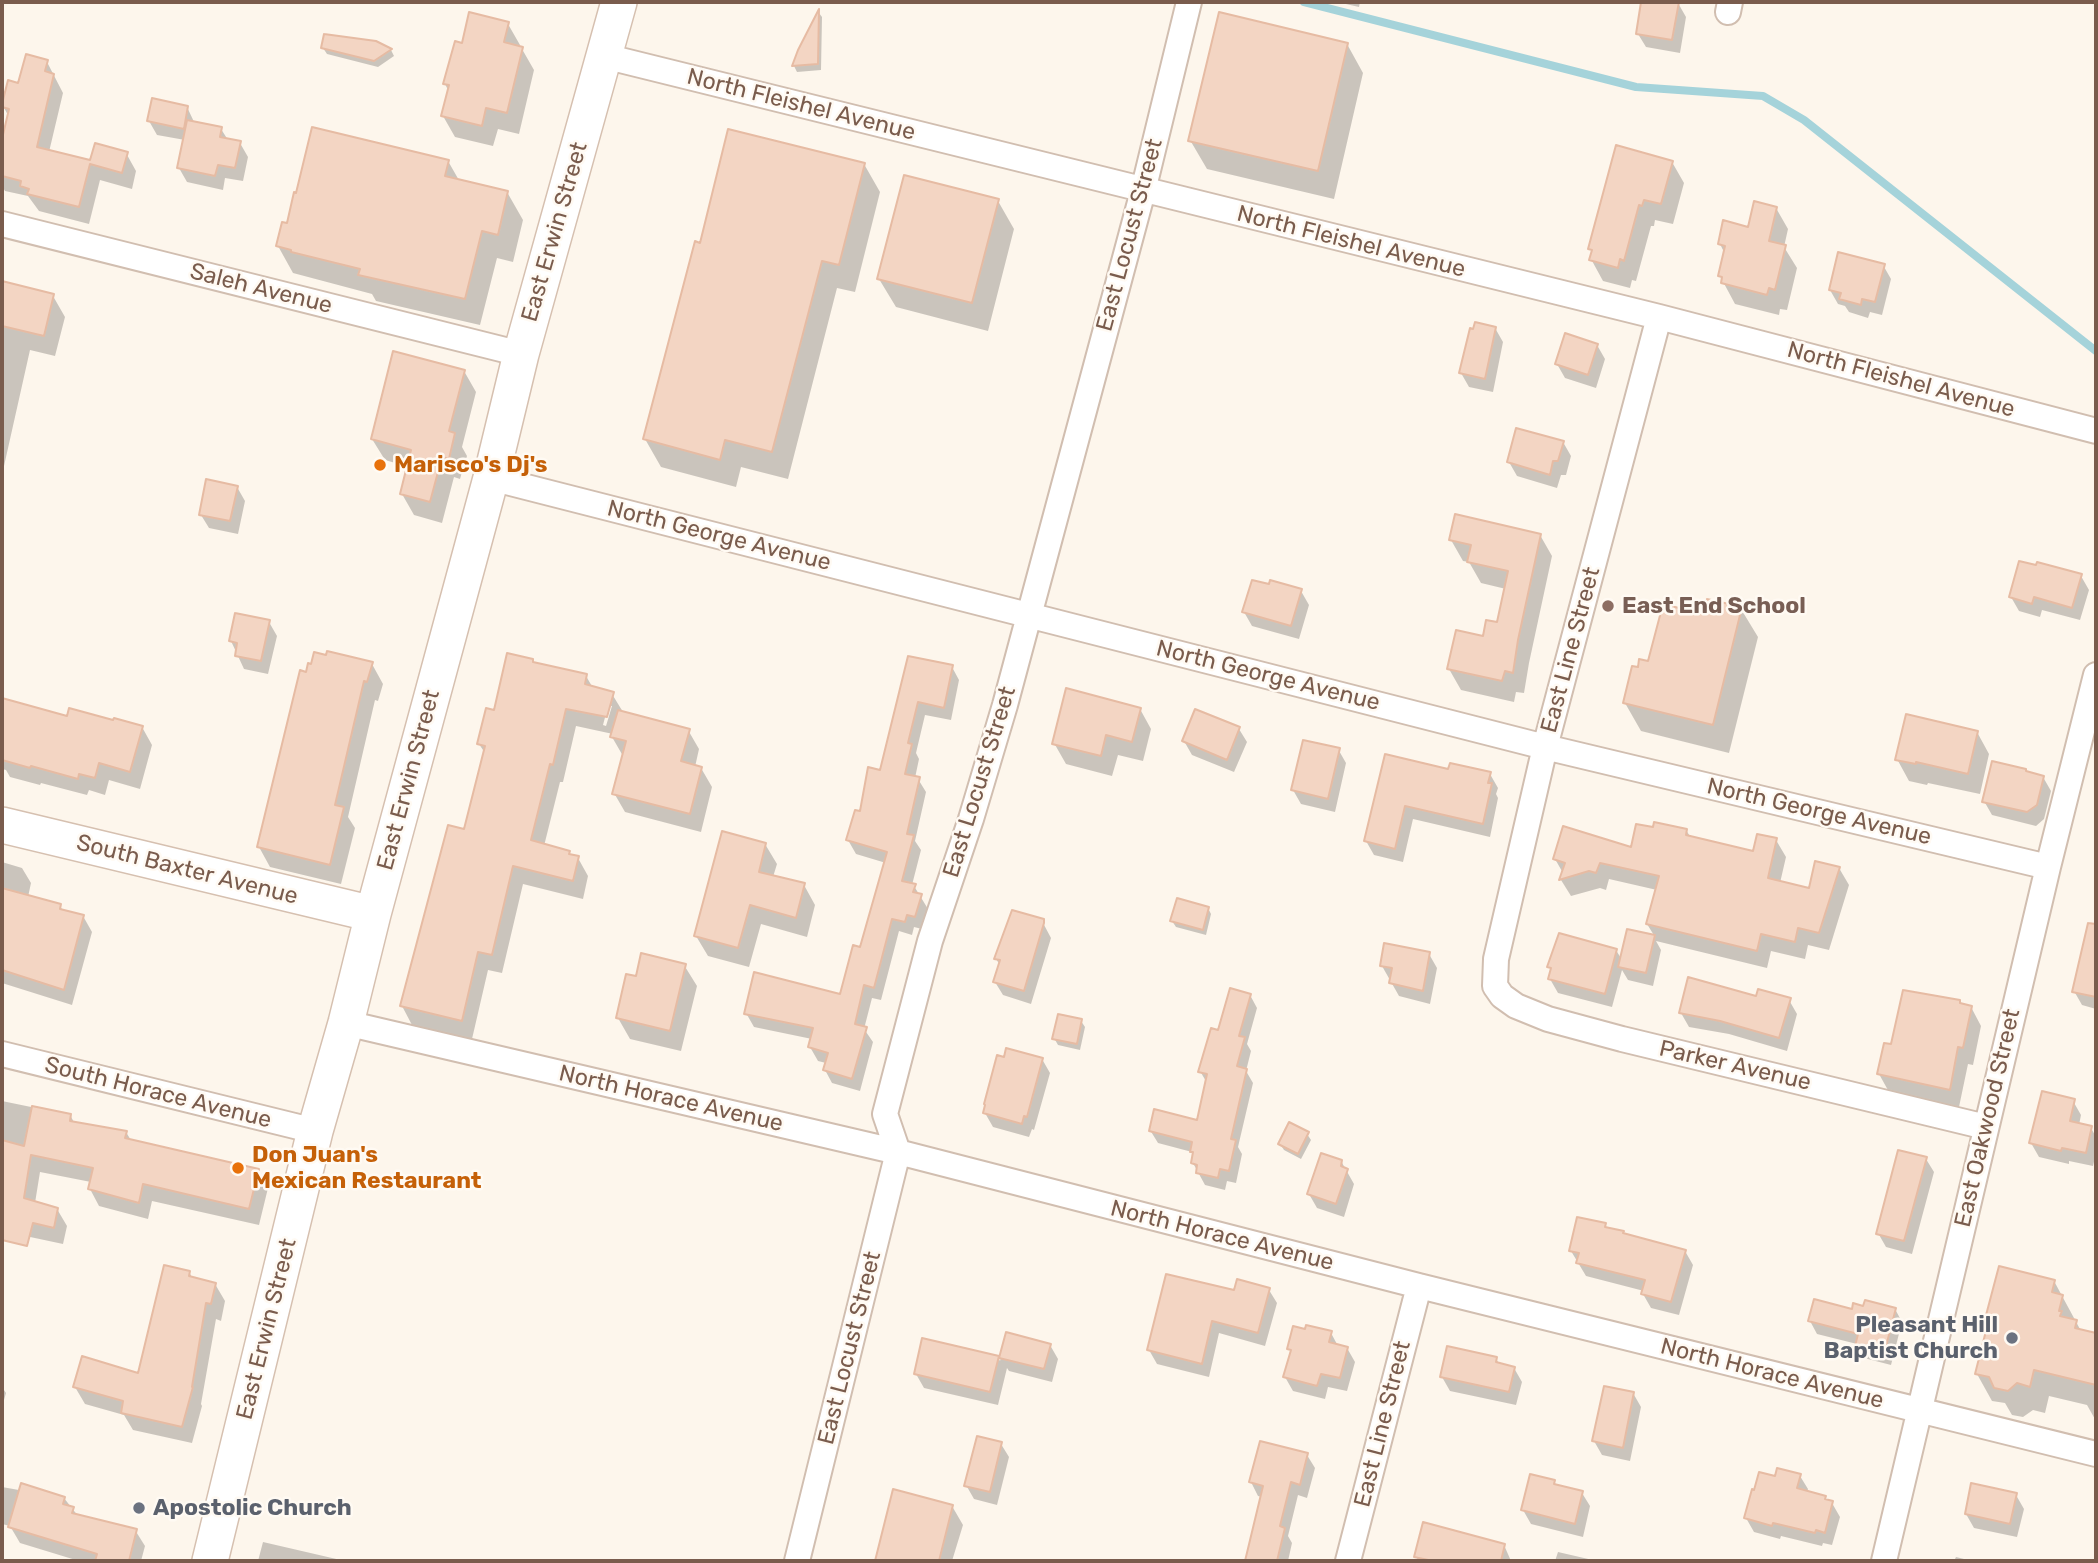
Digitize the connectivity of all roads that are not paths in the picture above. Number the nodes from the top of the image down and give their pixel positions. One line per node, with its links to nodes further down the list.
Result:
1 (619, 2): 3 (main road, East Erwin Street)
2 (1189, 2): 4 (street, East Locust Street)
3 (604, 56): 4 (street, North Fleishel Avenue); 7 (main road, East Erwin Street)
4 (1143, 191): 6 (street, North Fleishel Avenue); 10 (street, East Locust Street)
5 (2, 224): 7 (street, Saleh Avenue)
6 (1659, 317): 8 (street, North Fleishel Avenue); 12 (street, East Line Street)
7 (521, 354): 9 (main road, East Erwin Street)
8 (2096, 431)
9 (491, 478): 10 (street, North George Avenue); 15 (main road, East Erwin Street)
10 (1029, 614): 12 (street, North George Avenue); 21 (street, East Locust Street)
11 (2096, 675): 14 (street, East Oakwood Street)
12 (1545, 747): 14 (street, North George Avenue); 16 (street, East Line Street)
13 (2, 825): 15 (main road, South Baxter Avenue)
14 (2048, 867): 19 (street, East Oakwood Street)
15 (373, 915): 17 (main road, East Erwin Street)
16 (1495, 986): 19 (street, Parker Avenue)
17 (346, 1023): 20 (main road, East Erwin Street); 21 (street, North Horace Avenue)
18 (2, 1054): 20 (street, South Horace Avenue)
19 (1986, 1126): 23 (street, East Oakwood Street)
20 (314, 1131): 25 (main road, East Erwin Street)
21 (898, 1153): 22 (street, North Horace Avenue); 26 (street, East Locust Street)
22 (1419, 1286): 23 (street, North Horace Avenue); 27 (street, East Line Street)
23 (1919, 1410): 24 (street, North Horace Avenue); 28 (street, East Oakwood Street)
24 (2096, 1454)
25 (210, 1561)
26 (797, 1561)
27 (1348, 1561)
28 (1884, 1561)

